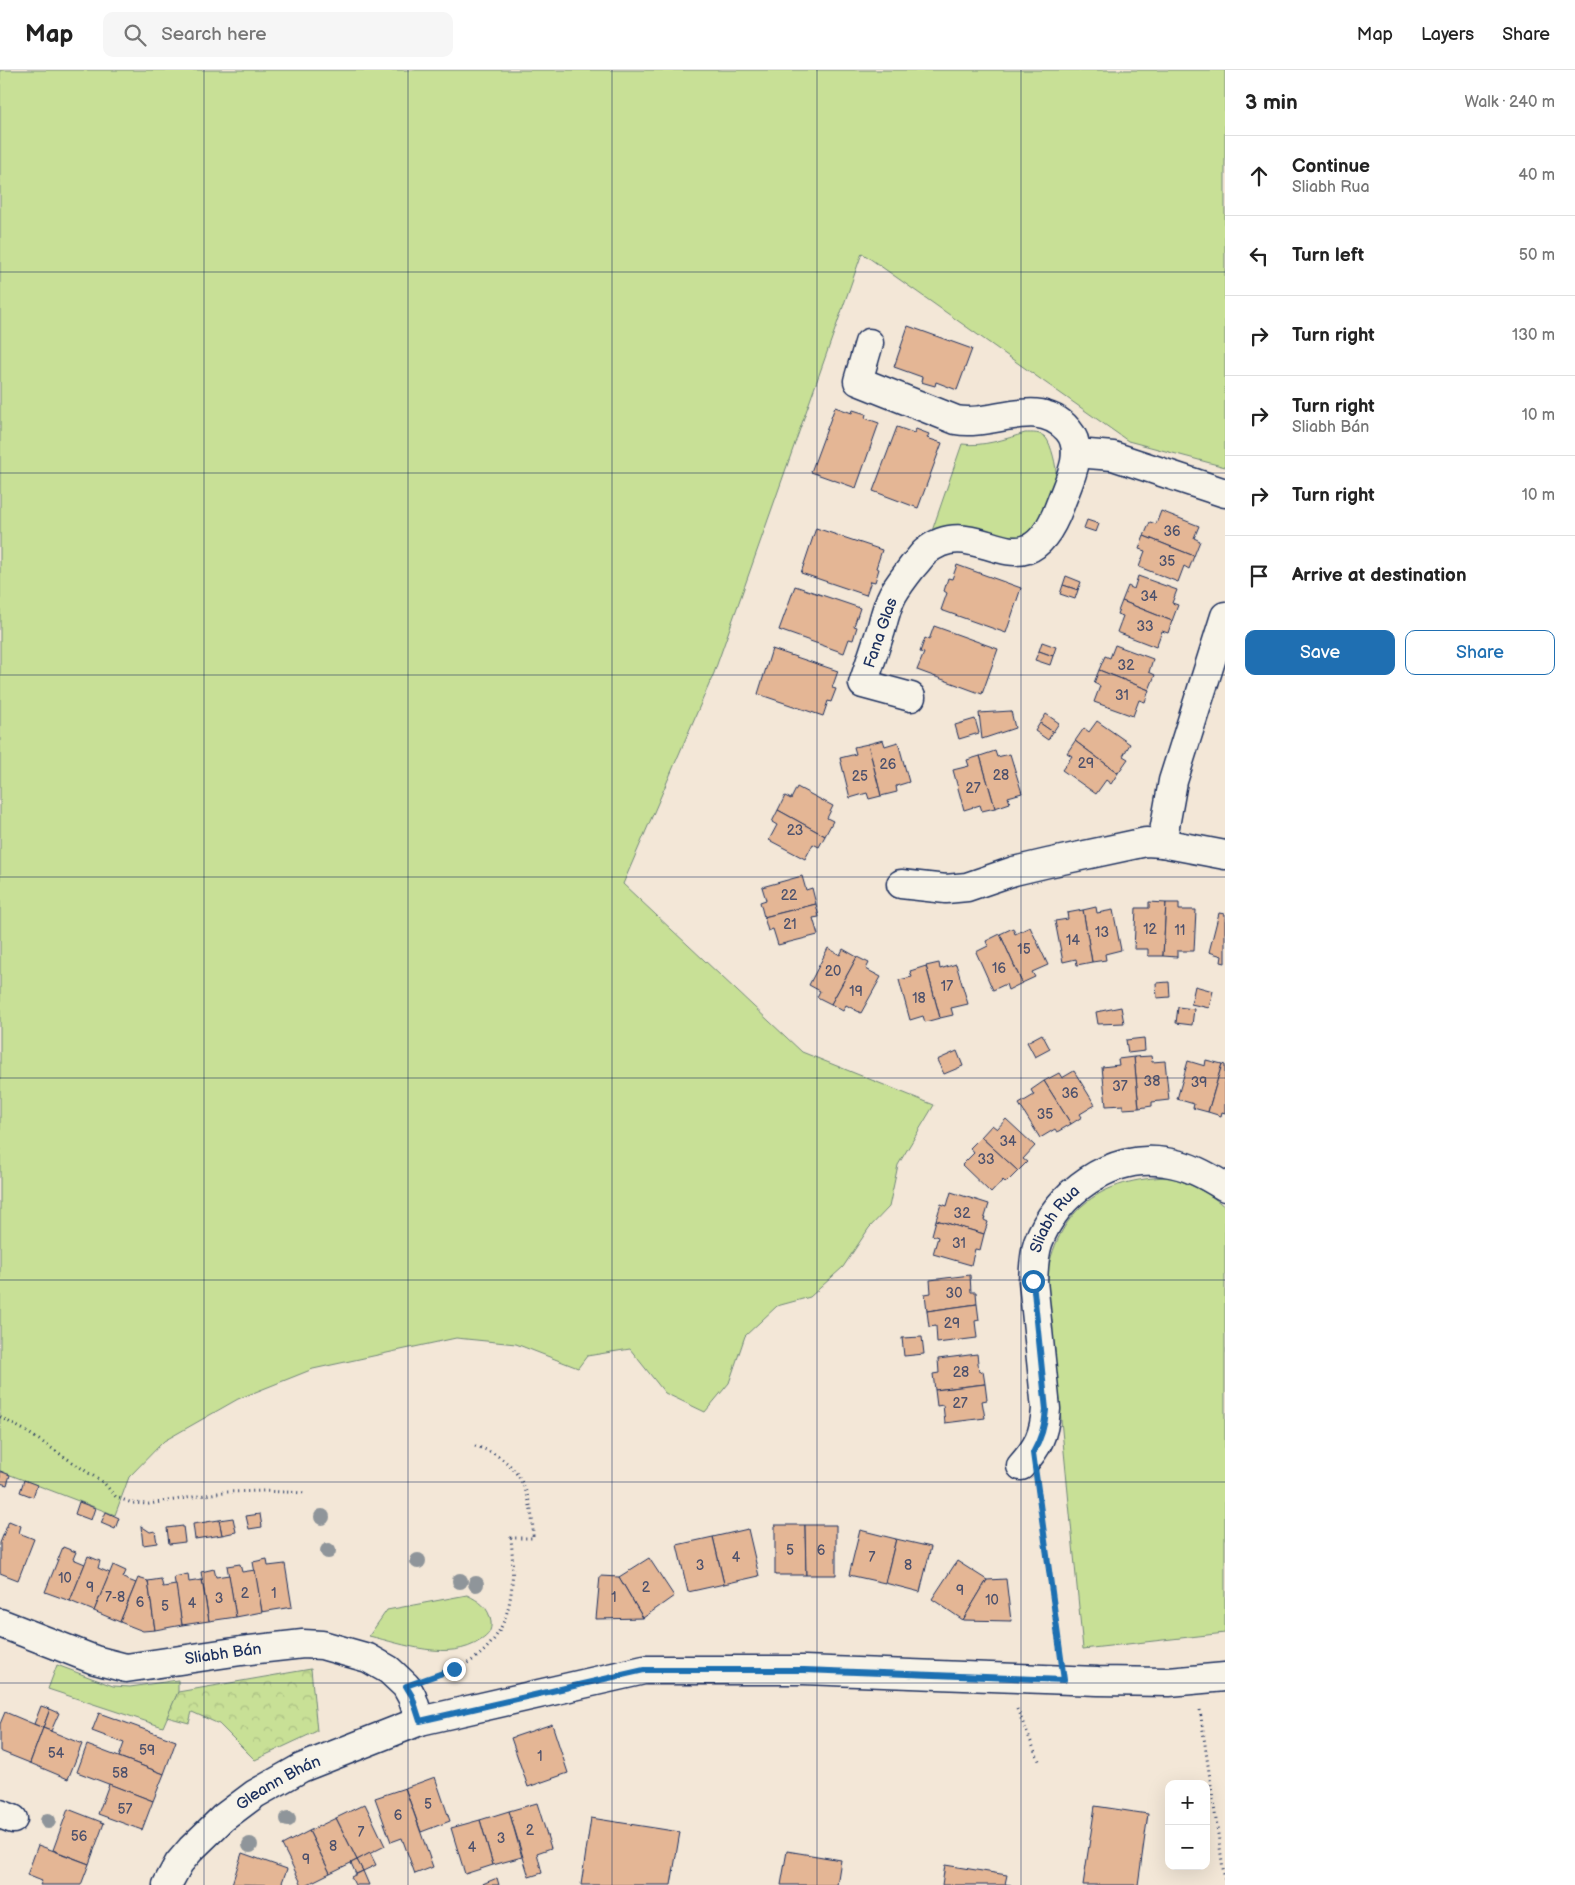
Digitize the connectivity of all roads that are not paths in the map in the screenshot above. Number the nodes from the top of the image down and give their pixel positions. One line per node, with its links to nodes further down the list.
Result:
1 (869, 343): 2 (street)
2 (1076, 453): 3 (street); 5 (street, Fana Glas)
3 (1225, 494)
4 (1225, 618): 6 (street)
5 (911, 697)
6 (1162, 842): 7 (street); 8 (street)
7 (1225, 855)
8 (900, 884)
9 (1225, 1187): 10 (street, Sliabh Rua)
10 (1027, 1459)
11 (0, 1623): 13 (street, Sliabh Bán)
12 (1225, 1677): 13 (street, Gleann Bhán)
13 (420, 1721): 14 (street, Gleann Bhán)
14 (167, 1885)

